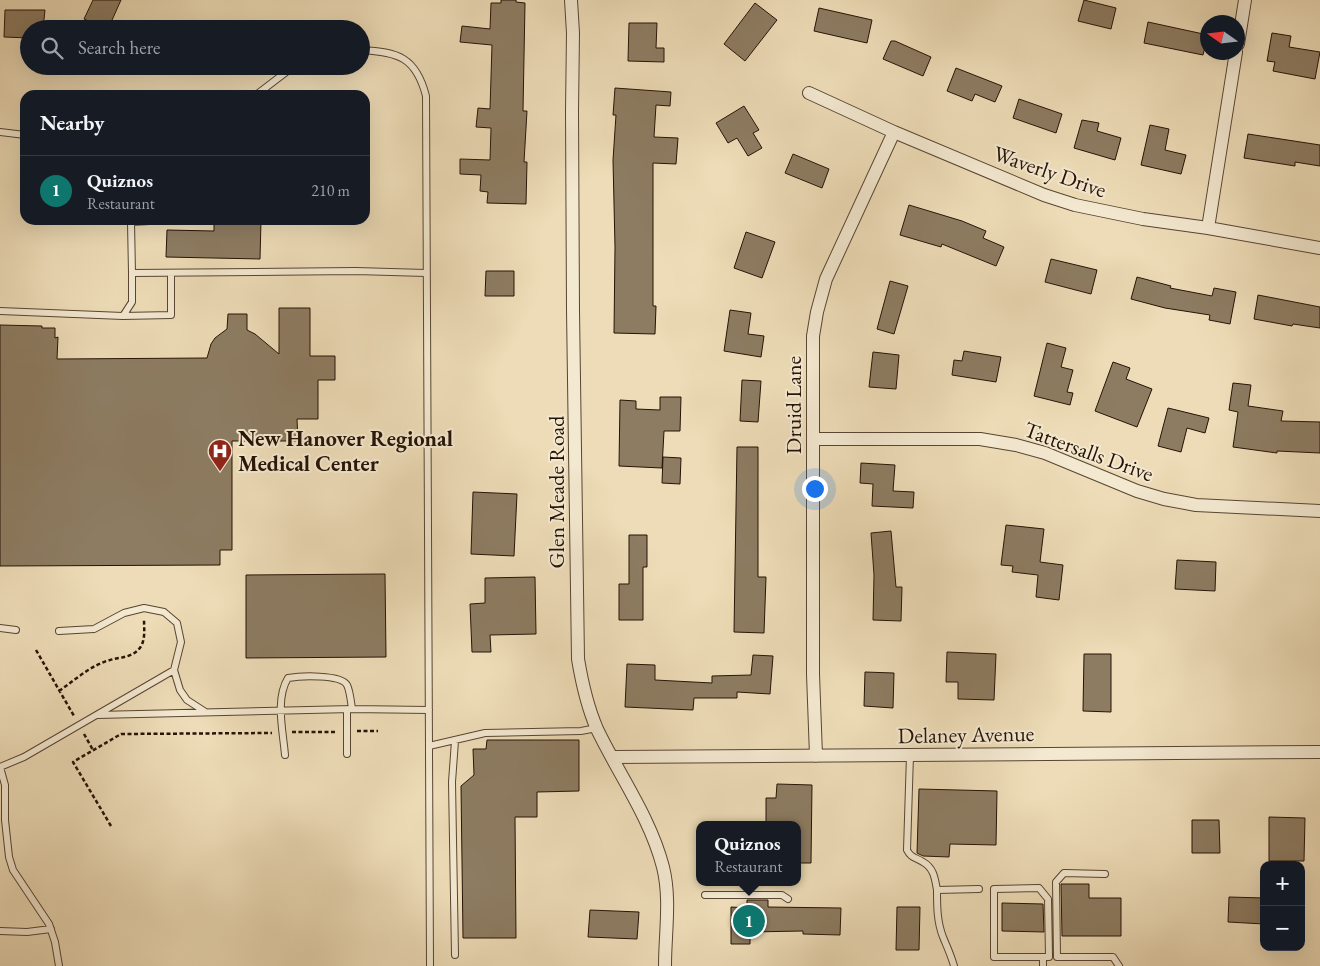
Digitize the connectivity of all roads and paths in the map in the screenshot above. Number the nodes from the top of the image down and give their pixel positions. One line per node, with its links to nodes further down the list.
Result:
1 (571, 0): 35 (street, Glen Meade Road)
2 (1245, 0): 3 (street)
3 (1243, 15)
4 (370, 51): 17 (lane)
5 (1235, 60): 13 (street)
6 (282, 75): 7 (lane)
7 (263, 90)
8 (809, 94): 10 (street, Waverly Drive)
9 (0, 132): 11 (lane)
10 (894, 132): 13 (street, Waverly Drive); 20 (street, Druid Lane)
11 (20, 134)
12 (132, 225): 15 (lane)
13 (1208, 228): 14 (street, Waverly Drive)
14 (1320, 248)
15 (132, 273): 16 (lane); 19 (lane)
16 (171, 273): 17 (lane); 19 (lane)
17 (426, 273): 31 (lane)
18 (0, 311): 19 (lane)
19 (123, 316)
20 (813, 439): 21 (street, Tattersalls Drive); 46 (street, Druid Lane)
21 (1320, 511)
22 (144, 608): 25 (lane); 27 (lane); 28 (path)
23 (0, 628): 24 (lane)
24 (16, 630)
25 (59, 631)
26 (36, 650): 28 (path)
27 (174, 670): 32 (lane); 33 (lane)
28 (59, 691): 34 (path)
29 (350, 709): 30 (lane); 30 (lane); 31 (lane); 36 (lane)
30 (281, 710): 32 (lane); 38 (lane)
31 (429, 710): 40 (lane)
32 (205, 712): 33 (lane)
33 (97, 715): 34 (lane)
34 (79, 726): 41 (path); 48 (lane)
35 (597, 728): 39 (lane); 47 (street, Glen Meade Road)
36 (347, 731): 37 (path); 38 (path); 43 (lane)
37 (378, 731)
38 (283, 732): 41 (path); 44 (lane)
39 (456, 741): 40 (lane); 57 (lane)
40 (429, 746): 60 (lane)
41 (93, 750): 49 (path)
42 (1320, 752): 45 (street, Delaney Avenue)
43 (347, 754)
44 (285, 755)
45 (910, 755): 46 (street, Delaney Avenue); 52 (lane)
46 (816, 756): 47 (street, Delaney Avenue)
47 (613, 757): 61 (street, Glen Meade Road)
48 (0, 767): 55 (lane)
49 (111, 826)
50 (1105, 874): 64 (lane)
51 (979, 889): 52 (lane)
52 (937, 890): 62 (lane)
53 (706, 895): 54 (lane)
54 (788, 899)
55 (51, 929): 56 (lane); 59 (lane)
56 (0, 932)
57 (455, 955)
58 (1043, 957): 58 (lane); 63 (lane)
59 (59, 966)
60 (430, 966)
61 (665, 966)
62 (954, 966)
63 (1043, 966)
64 (1119, 966)

